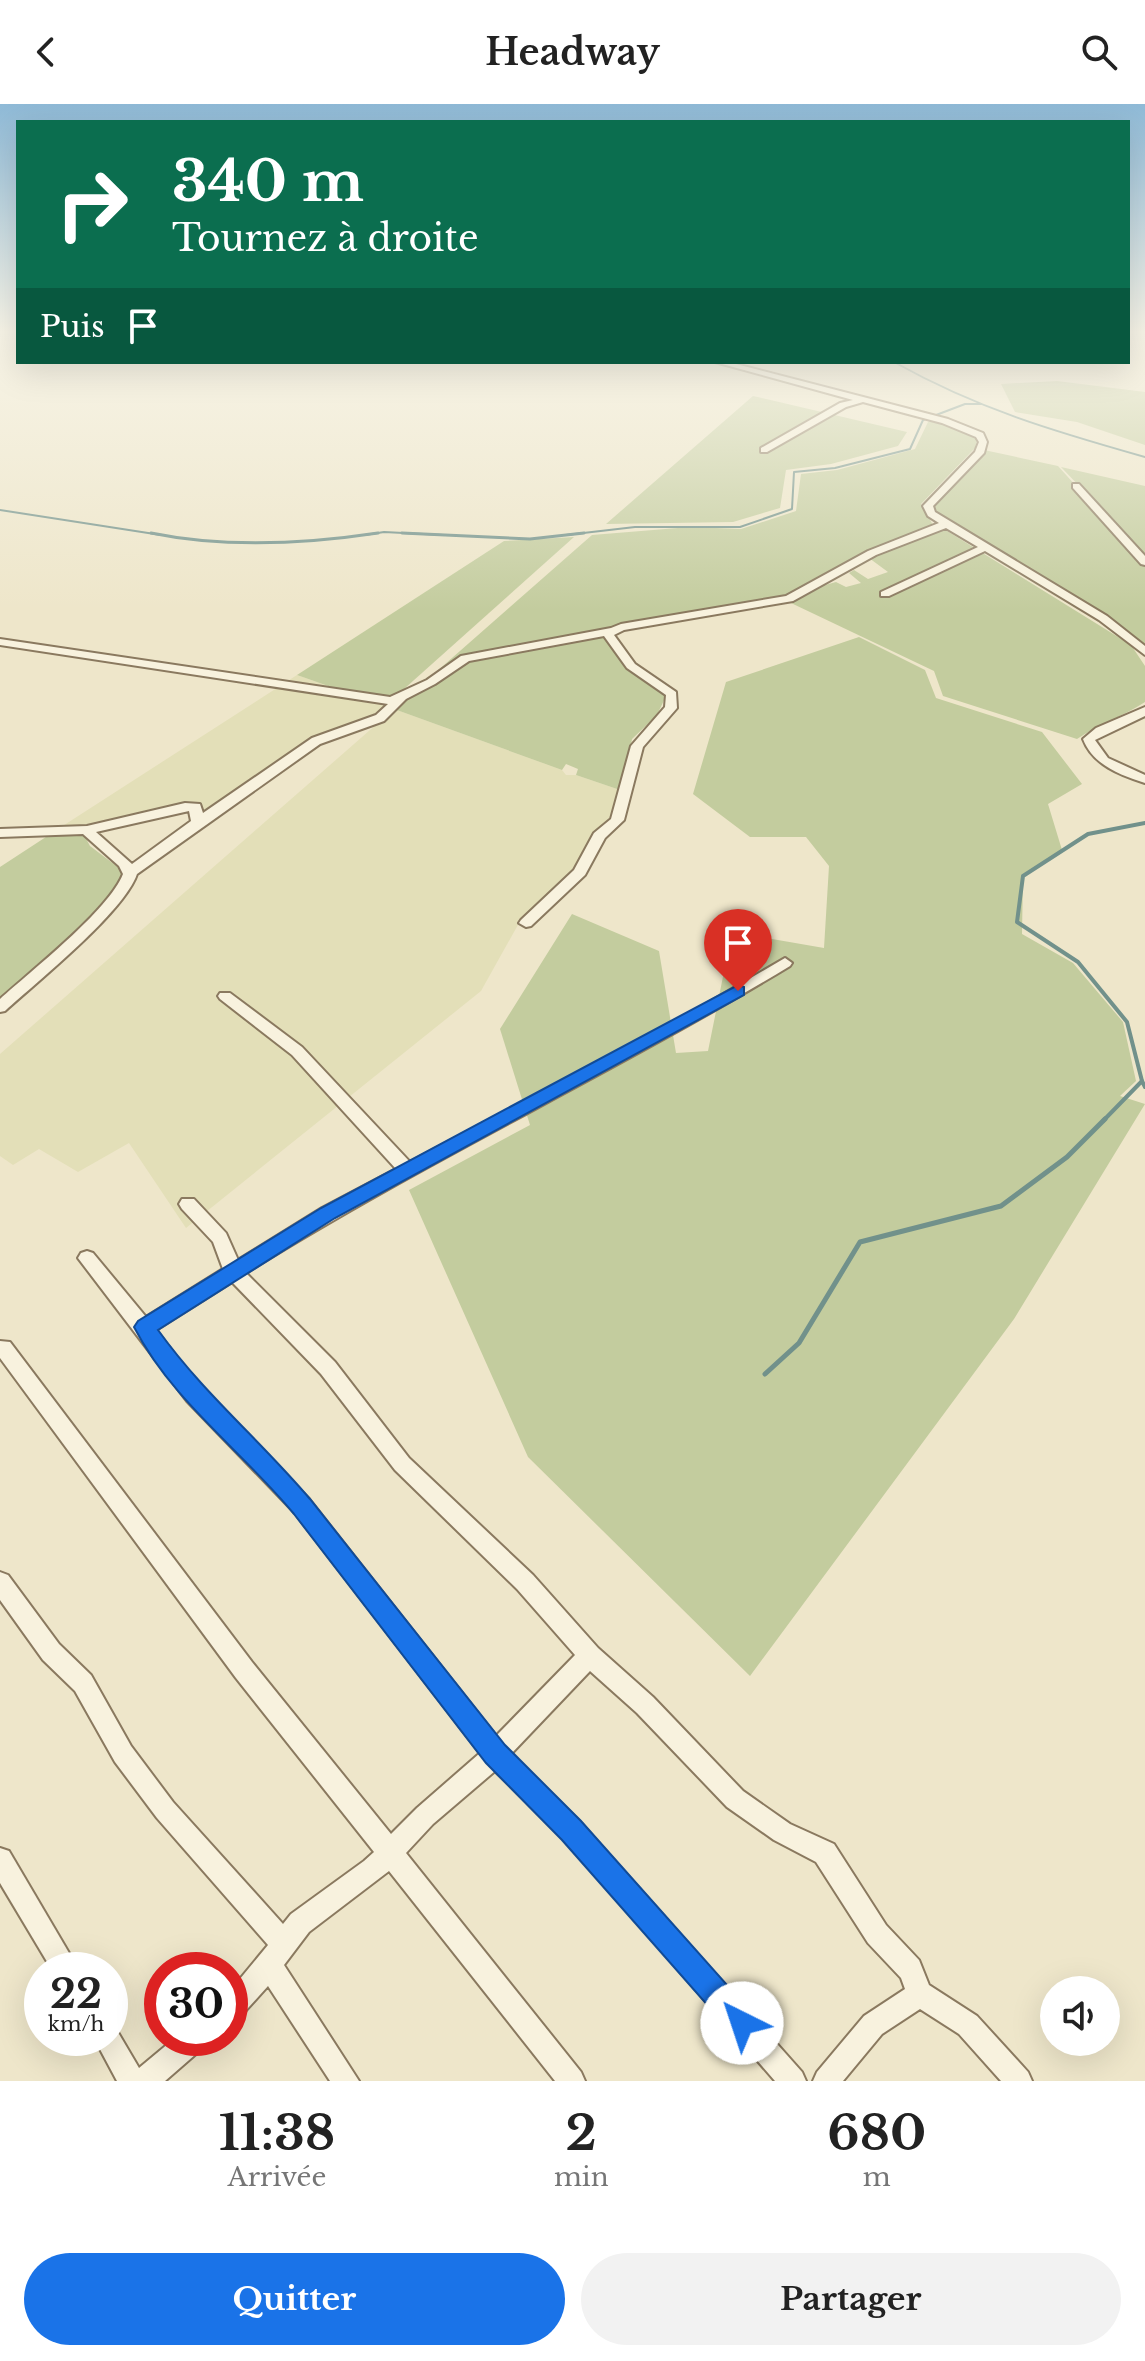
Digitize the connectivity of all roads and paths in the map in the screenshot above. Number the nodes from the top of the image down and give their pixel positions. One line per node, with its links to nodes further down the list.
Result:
1 (807, 425): 3 (street)
2 (960, 425): 5 (street)
3 (764, 450)
4 (1076, 486): 7 (street)
5 (944, 525): 6 (street); 9 (street)
6 (983, 548): 8 (street); 11 (street)
7 (1145, 562)
8 (885, 594)
9 (612, 631): 12 (street); 19 (street)
10 (0, 642): 12 (street)
11 (1145, 652)
12 (400, 699): 15 (street)
13 (1145, 711): 14 (street)
14 (1145, 779)
15 (198, 822): 16 (street); 18 (street)
16 (87, 830): 17 (street); 18 (street)
17 (0, 833)
18 (130, 872): 22 (street)
19 (526, 923)
20 (785, 963): 23 (street)
21 (225, 996): 23 (street)
22 (0, 1007)
23 (408, 1171): 26 (street)
24 (188, 1204): 26 (street)
25 (87, 1258): 27 (street)
26 (233, 1271): 27 (street); 30 (street)
27 (145, 1327): 31 (street)
28 (3, 1348): 32 (street)
29 (0, 1582): 34 (street)
30 (590, 1656): 31 (street); 38 (street)
31 (495, 1754): 32 (street); 45 (street)
32 (391, 1853): 34 (street); 44 (street)
33 (0, 1860): 35 (street)
34 (284, 1944): 36 (street)
35 (55, 1952)
36 (269, 1965): 37 (street); 43 (street)
37 (248, 1989)
38 (920, 1994): 46 (street); 47 (street)
39 (117, 2056): 41 (street)
40 (174, 2056): 42 (street)
41 (132, 2081)
42 (144, 2081)
43 (346, 2081)
44 (572, 2081)
45 (793, 2081)
46 (826, 2081)
47 (1019, 2081)

